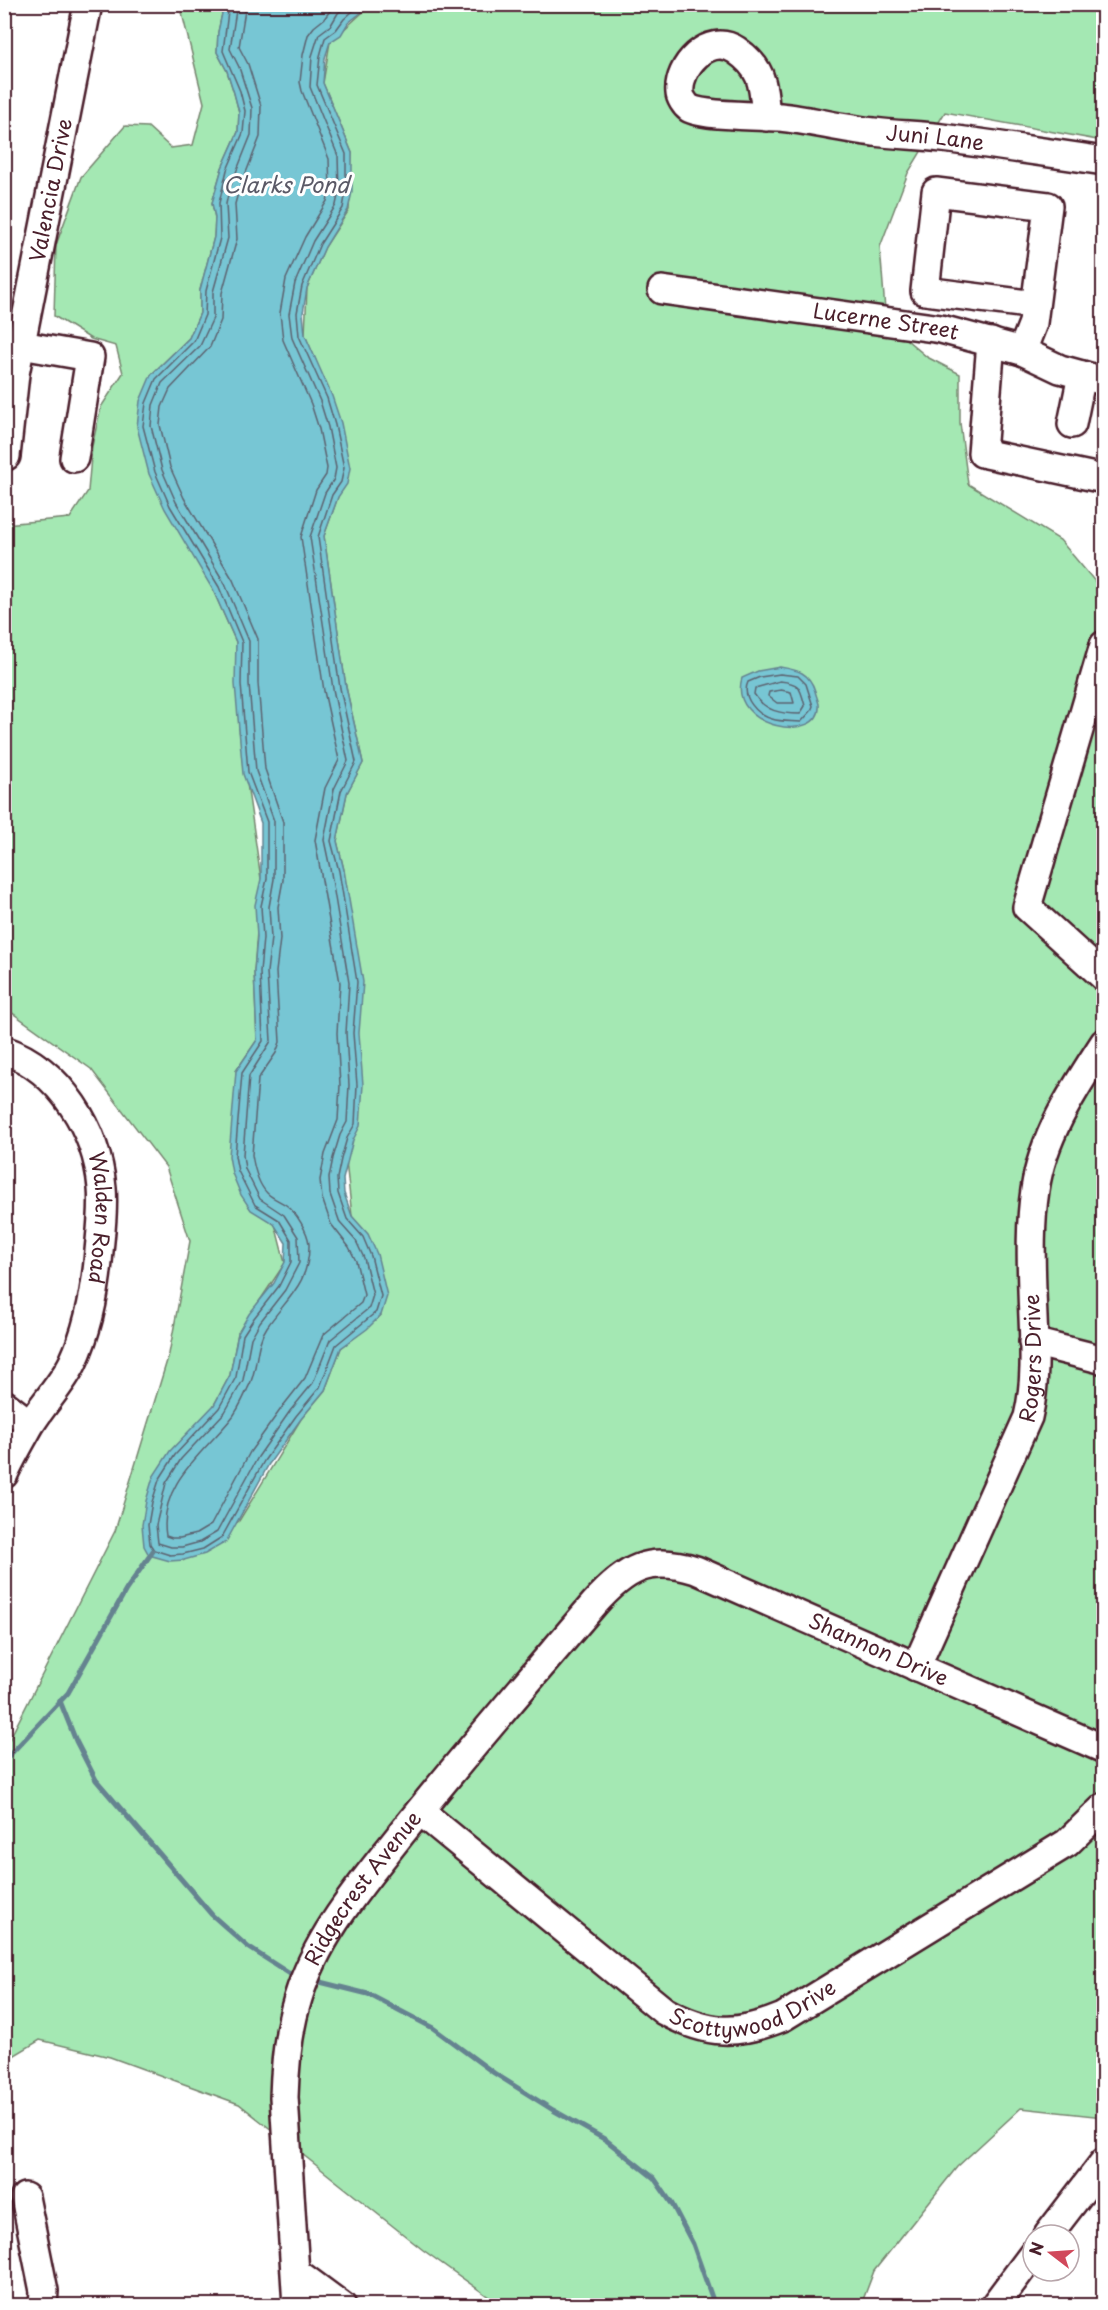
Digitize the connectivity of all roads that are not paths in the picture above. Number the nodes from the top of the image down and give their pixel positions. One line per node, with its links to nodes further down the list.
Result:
1 (88, 4): 7 (street, Valencia Drive)
2 (766, 117): 3 (street, Juni Lane)
3 (1104, 160)
4 (662, 290): 6 (street, Lucerne Street)
5 (1035, 305): 5 (street); 8 (street)
6 (991, 342): 8 (street, Lucerne Street); 14 (street)
7 (21, 345): 9 (street, Valencia Drive); 13 (street)
8 (1023, 351): 10 (street, Lucerne Street)
9 (10, 374): 12 (street, Valencia Drive)
10 (1093, 378): 11 (street)
11 (1072, 424)
12 (6, 456)
13 (74, 458)
14 (1104, 479)
15 (1104, 645): 16 (street)
16 (1104, 977)
17 (1104, 1043): 19 (street, Rogers Drive)
18 (4, 1050): 22 (street, Walden Road)
19 (1033, 1342): 20 (street); 25 (street, Rogers Drive)
20 (1104, 1360)
21 (4, 1404): 22 (street)
22 (30, 1424): 23 (street, Walden Road)
23 (4, 1474)
24 (651, 1564): 25 (street, Shannon Drive); 28 (street, Ridgecrest Avenue)
25 (916, 1667): 26 (street, Shannon Drive)
26 (1104, 1749)
27 (1104, 1807): 28 (street, Scottywood Drive)
28 (420, 1811): 33 (street, Ridgecrest Avenue)
29 (1099, 2177): 31 (street)
30 (25, 2197): 34 (street)
31 (1059, 2223)
32 (1021, 2270): 37 (street)
33 (296, 2272): 35 (street, Ridgecrest Avenue); 36 (street)
34 (44, 2306)
35 (297, 2306)
36 (342, 2306)
37 (994, 2306)

